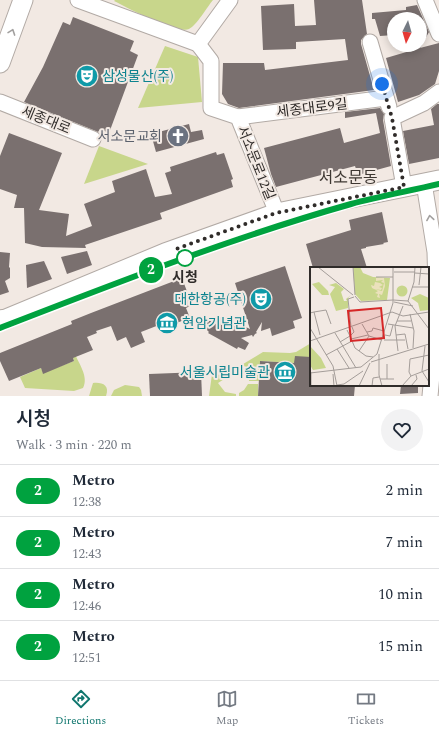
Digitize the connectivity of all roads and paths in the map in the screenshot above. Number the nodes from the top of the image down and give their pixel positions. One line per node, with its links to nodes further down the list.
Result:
1 (23, 0): 8 (main road, one-way to 1)
2 (78, 0): 7 (street)
3 (230, 0): 7 (street)
4 (431, 4): 5 (street)
5 (439, 34)
6 (370, 42): 10 (street)
7 (198, 44): 12 (street, 서소문로12길)
8 (0, 63)
9 (439, 92): 13 (street)
10 (386, 98): 12 (street, 세종대로9길); 13 (street)
11 (0, 102): 14 (street, 세종대로)
12 (238, 117): 17 (street, 서소문로12길)
13 (392, 118): 16 (street)
14 (93, 139)
15 (432, 181): 16 (main road); 19 (street, one-way to 15)
16 (404, 187): 17 (main road)
17 (276, 213): 18 (main road)
18 (2, 321)
19 (430, 396)

